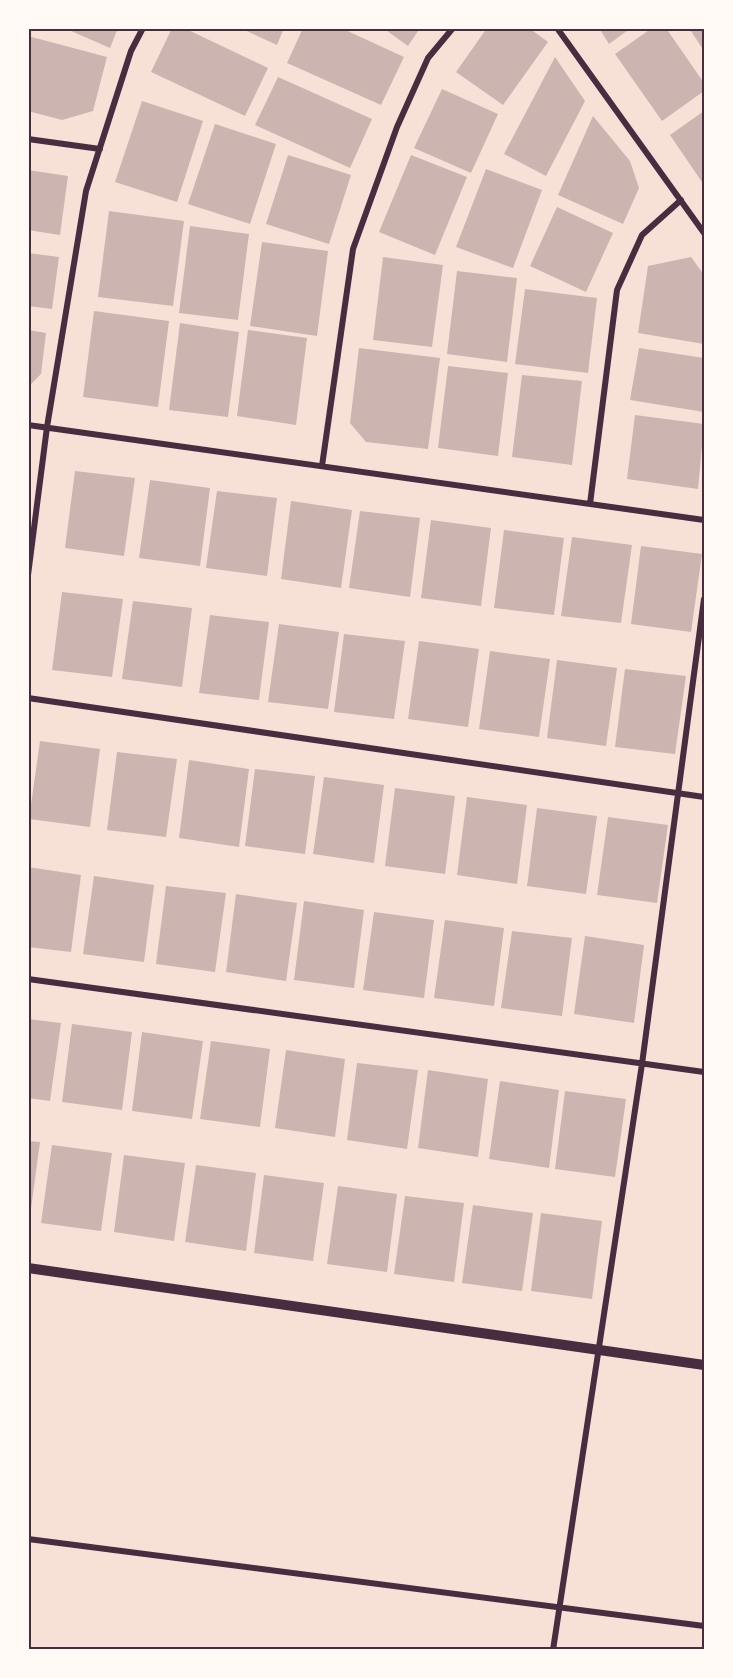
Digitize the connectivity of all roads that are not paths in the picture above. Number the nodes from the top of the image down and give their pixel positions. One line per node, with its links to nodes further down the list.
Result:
1 (143, 28): 5 (street)
2 (453, 28): 10 (street)
3 (557, 28): 6 (street)
4 (28, 139): 5 (street)
5 (100, 149): 9 (street)
6 (681, 200): 7 (street); 11 (street)
7 (705, 232)
8 (28, 425): 9 (street)
9 (47, 428): 10 (street); 13 (street)
10 (322, 466): 11 (street)
11 (590, 504): 12 (street)
12 (705, 520)
13 (28, 574)
14 (705, 599): 16 (street)
15 (28, 698): 16 (street)
16 (679, 794): 17 (street); 19 (street)
17 (705, 797)
18 (28, 978): 19 (street)
19 (642, 1064): 20 (street); 22 (street)
20 (705, 1072)
21 (28, 1268): 22 (street)
22 (597, 1350): 23 (street); 25 (street)
23 (705, 1365)
24 (28, 1539): 25 (street)
25 (558, 1606): 26 (street); 27 (street)
26 (705, 1626)
27 (553, 1650)

